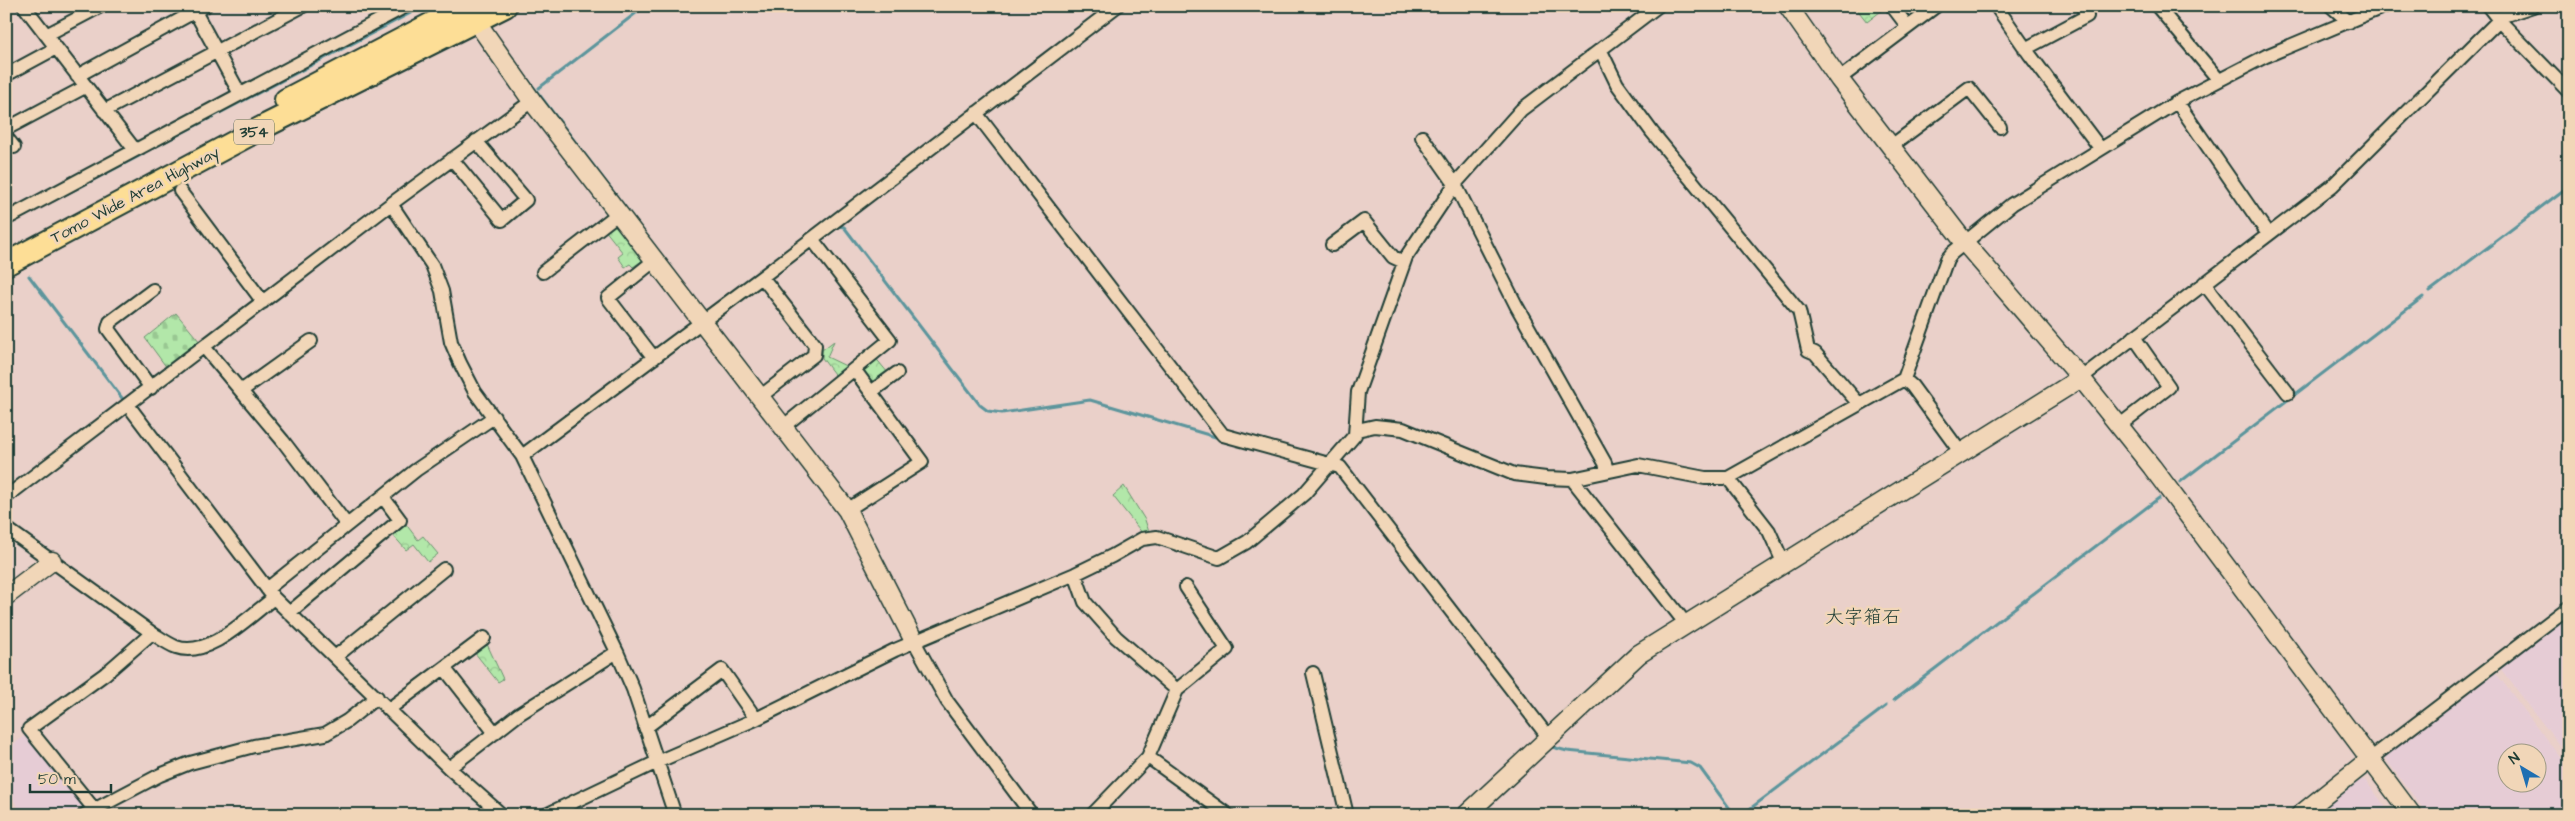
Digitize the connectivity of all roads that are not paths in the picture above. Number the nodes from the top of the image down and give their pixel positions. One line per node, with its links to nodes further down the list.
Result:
1 (24, 6): 23 (street)
2 (101, 6): 23 (street)
3 (303, 6): 27 (street)
4 (406, 6): 34 (street)
5 (505, 6): 19 (highway, Tomo Wide Area Highway / 354)
6 (1117, 6): 38 (street)
7 (1658, 6): 26 (street)
8 (1788, 6): 30 (street)
9 (1892, 6): 22 (street)
10 (1936, 6): 22 (street)
11 (1996, 6): 25 (street)
12 (2082, 6): 25 (street)
13 (2157, 6): 31 (street)
14 (2331, 6): 21 (street)
15 (2385, 6): 21 (street)
16 (2488, 6): 20 (street)
17 (2532, 6): 20 (street)
18 (197, 8): 27 (street); 29 (street)
19 (471, 13): 35 (street); 56 (highway, Tomo Wide Area Highway / 354); 59 (highway, Tomo Wide Area Highway / 354)
20 (2498, 20): 33 (street); 52 (street)
21 (2349, 22): 31 (street)
22 (1908, 27): 30 (street)
23 (46, 35): 24 (street)
24 (56, 48): 28 (street); 29 (street)
25 (2025, 49): 44 (street)
26 (1601, 51): 47 (street); 79 (street)
27 (218, 52): 34 (street); 37 (street)
28 (6, 75)
29 (77, 76): 32 (street)
30 (1839, 79): 43 (street)
31 (2218, 79): 36 (street)
32 (85, 87): 37 (street); 40 (street)
33 (2569, 92)
34 (240, 94): 45 (street)
35 (532, 101): 42 (street); 50 (street)
36 (2177, 102): 44 (street); 52 (street)
37 (104, 111): 45 (street)
38 (976, 113): 53 (street); 87 (street)
39 (2000, 128): 43 (street)
40 (6, 129)
41 (1422, 137): 47 (street)
42 (476, 141): 46 (street); 46 (street)
43 (1890, 147): 54 (street)
44 (2100, 148): 54 (street)
45 (135, 150): 51 (street)
46 (452, 159): 49 (street)
47 (1455, 184): 58 (street); 88 (street)
48 (180, 191): 64 (street)
49 (391, 204): 64 (street); 81 (street)
50 (619, 213): 57 (street); 60 (street)
51 (6, 220)
52 (2268, 234): 62 (street)
53 (812, 239): 61 (street); 70 (street)
54 (1965, 243): 72 (street); 73 (street)
55 (1332, 244): 58 (street)
56 (6, 246)
57 (655, 260): 65 (street); 69 (street)
58 (1404, 262): 84 (street)
59 (6, 264)
60 (543, 272)
61 (762, 277): 65 (street); 78 (street)
62 (2204, 283): 66 (street); 77 (street)
63 (153, 290): 74 (street)
64 (263, 302): 68 (street)
65 (703, 320): 69 (street); 78 (street)
66 (2134, 337): 72 (street); 83 (street)
67 (311, 342): 75 (street)
68 (204, 347): 74 (street); 75 (street)
69 (654, 358): 86 (street)
70 (854, 369): 76 (street); 82 (street)
71 (897, 373): 76 (street)
72 (2081, 378): 83 (street); 85 (street)
73 (1904, 379): 79 (street); 85 (street)
74 (151, 388): 80 (street)
75 (241, 391): 94 (street)
76 (871, 392): 93 (street)
77 (2288, 393)
78 (761, 396): 82 (street)
79 (1859, 404): 89 (street)
80 (128, 406): 91 (street); 101 (street)
81 (494, 417): 86 (street); 92 (street)
82 (784, 426): 93 (street)
83 (2120, 426): 121 (street)
84 (1357, 430): 87 (street); 90 (street)
85 (1961, 453): 97 (street)
86 (522, 456): 109 (street)
87 (1330, 466): 99 (street); 119 (street)
88 (1607, 471): 89 (street); 90 (street)
89 (1728, 478): 97 (street)
90 (1572, 479): 105 (street)
91 (6, 497)
92 (383, 497): 94 (street); 104 (street)
93 (847, 510): 108 (street)
94 (347, 524): 101 (street)
95 (6, 528): 96 (street)
96 (52, 561): 102 (street); 106 (street)
97 (1783, 562): 105 (street)
98 (444, 569): 110 (street)
99 (1074, 574): 108 (street); 113 (street)
100 (1186, 587): 113 (street)
101 (270, 594): 104 (street); 106 (street)
102 (6, 596)
103 (2569, 607): 121 (street)
104 (289, 613): 110 (street)
105 (1686, 624): 119 (street)
106 (152, 633): 124 (street)
107 (484, 638): 111 (street)
108 (914, 641): 116 (street); 128 (street)
109 (617, 652): 117 (street); 118 (street)
110 (335, 657): 114 (street)
111 (445, 669): 115 (street); 118 (street)
112 (1313, 673): 131 (street)
113 (1177, 690): 120 (street)
114 (377, 697): 115 (street); 124 (street)
115 (389, 709): 123 (street)
116 (756, 719): 117 (street); 122 (street)
117 (645, 728): 122 (street)
118 (495, 733): 123 (street)
119 (1549, 738): 132 (street)
120 (1148, 757): 129 (street); 130 (street)
121 (2370, 759): 133 (street); 134 (street)
122 (657, 762): 126 (street); 127 (street)
123 (449, 768): 125 (street)
124 (92, 813)
125 (502, 815)
126 (546, 815)
127 (675, 815)
128 (1032, 815)
129 (1092, 815)
130 (1228, 815)
131 (1347, 815)
132 (1466, 815)
133 (2300, 815)
134 (2412, 815)

